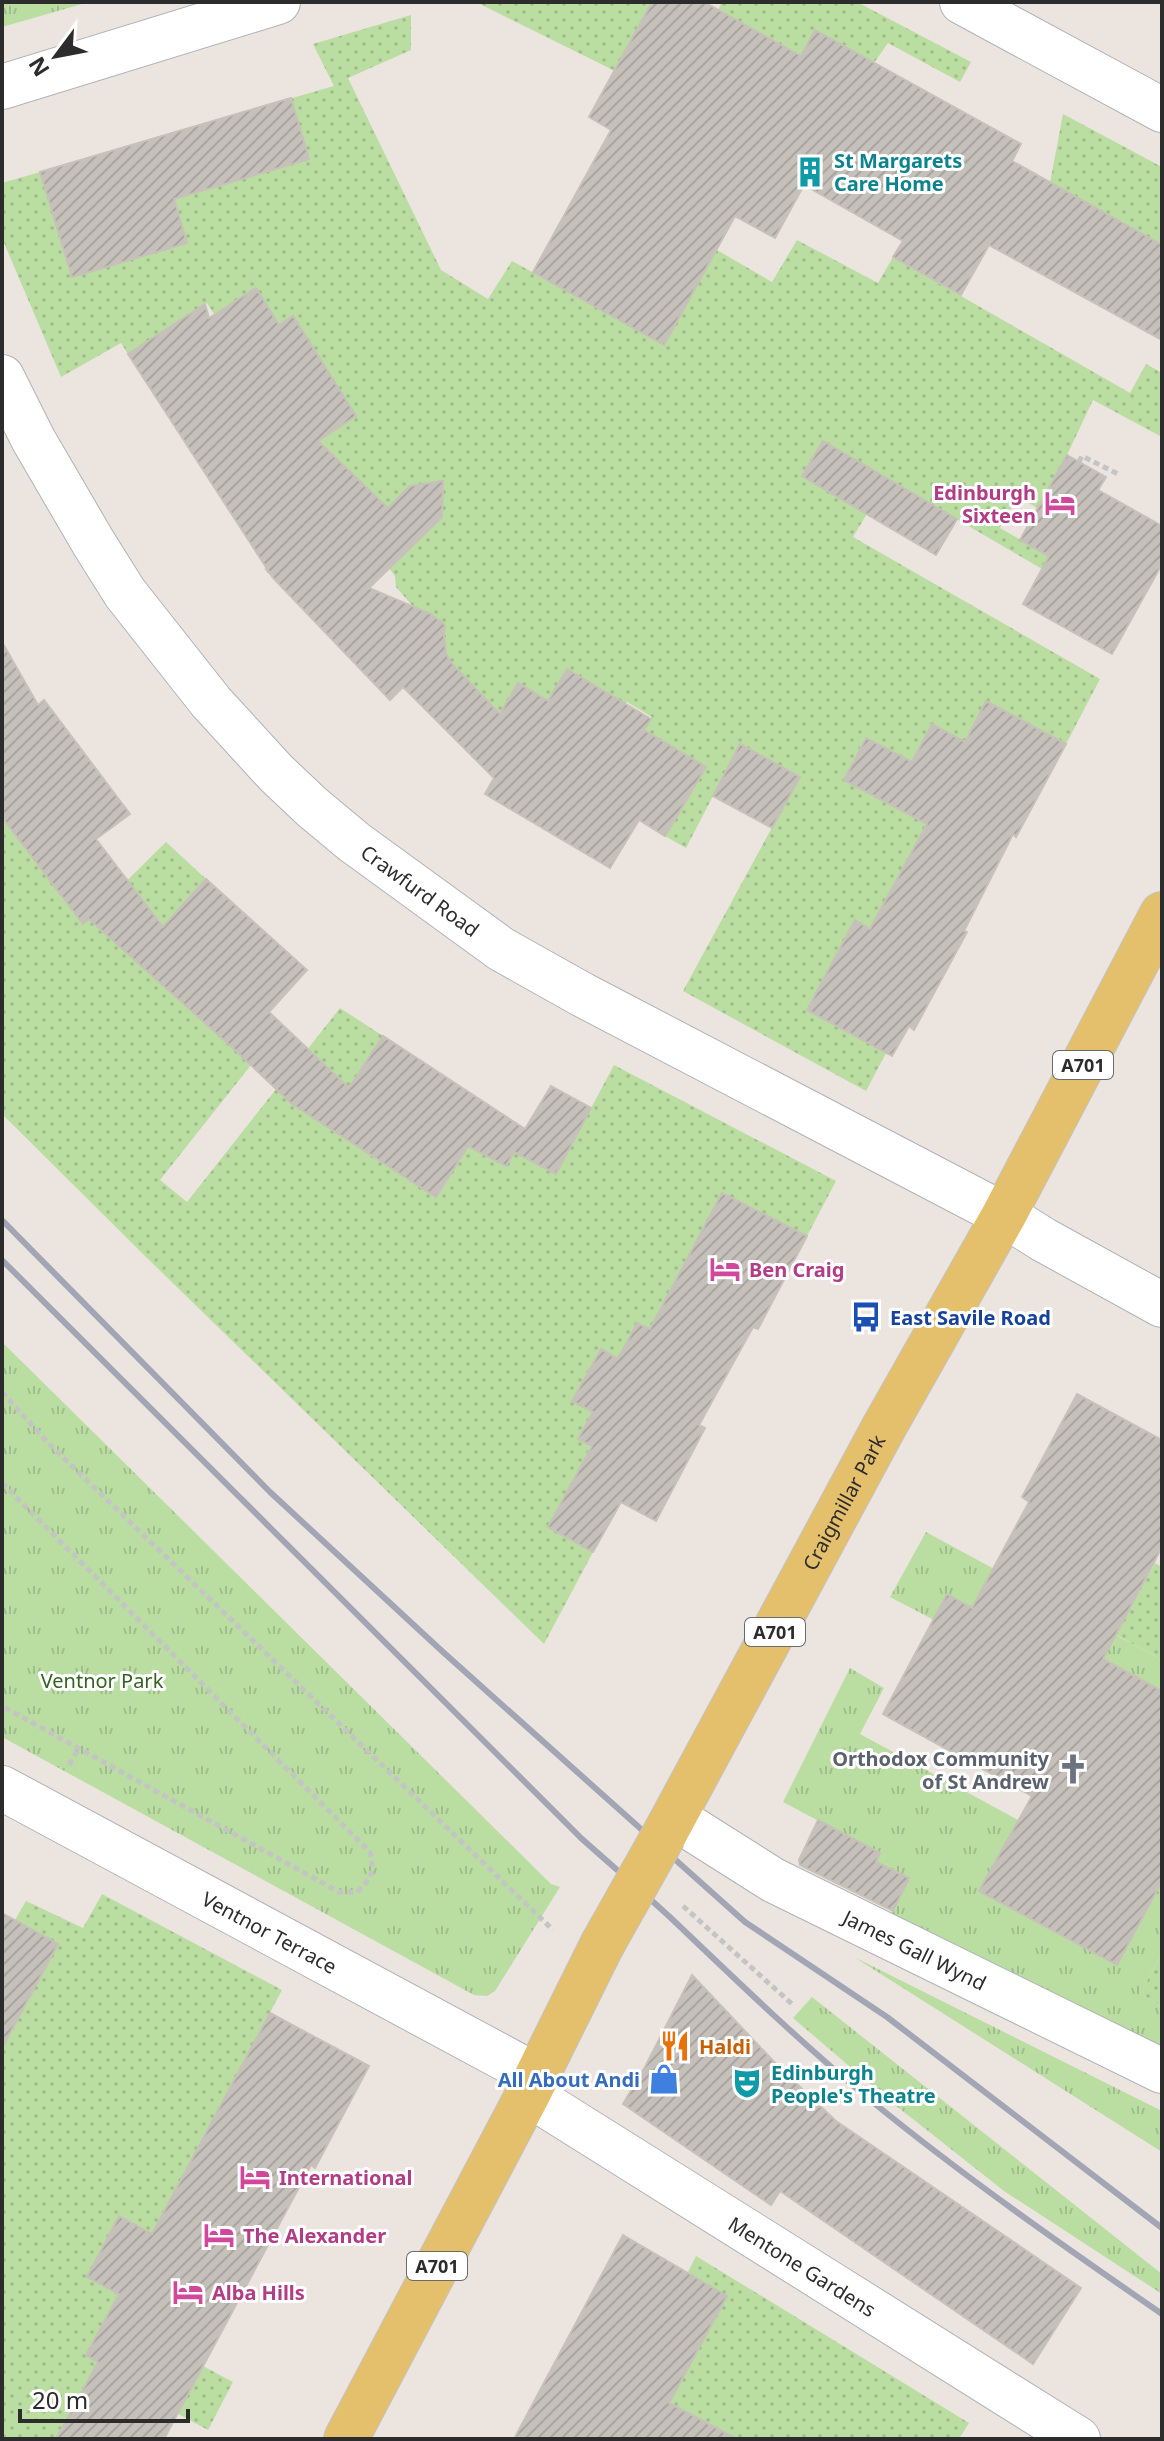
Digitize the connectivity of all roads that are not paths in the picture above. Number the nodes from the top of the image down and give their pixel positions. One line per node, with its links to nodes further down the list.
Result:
1 (278, 2): 3 (street)
2 (962, 2): 4 (street)
3 (2, 87)
4 (1162, 110)
5 (2, 377): 7 (street, Crawfurd Road)
6 (1162, 914): 7 (main road, Craigmillar Park / A701)
7 (1004, 1215): 8 (street); 10 (main road, Craigmillar Park / A701)
8 (1162, 1305)
9 (2, 1788): 12 (street, Ventnor Terrace)
10 (669, 1826): 11 (street, James Gall Wynd); 12 (main road, Craigmillar Park / A701, bridge)
11 (1162, 2071)
12 (532, 2085): 13 (main road, A701); 14 (street, Mentone Gardens)
13 (346, 2439)
14 (1078, 2439)

